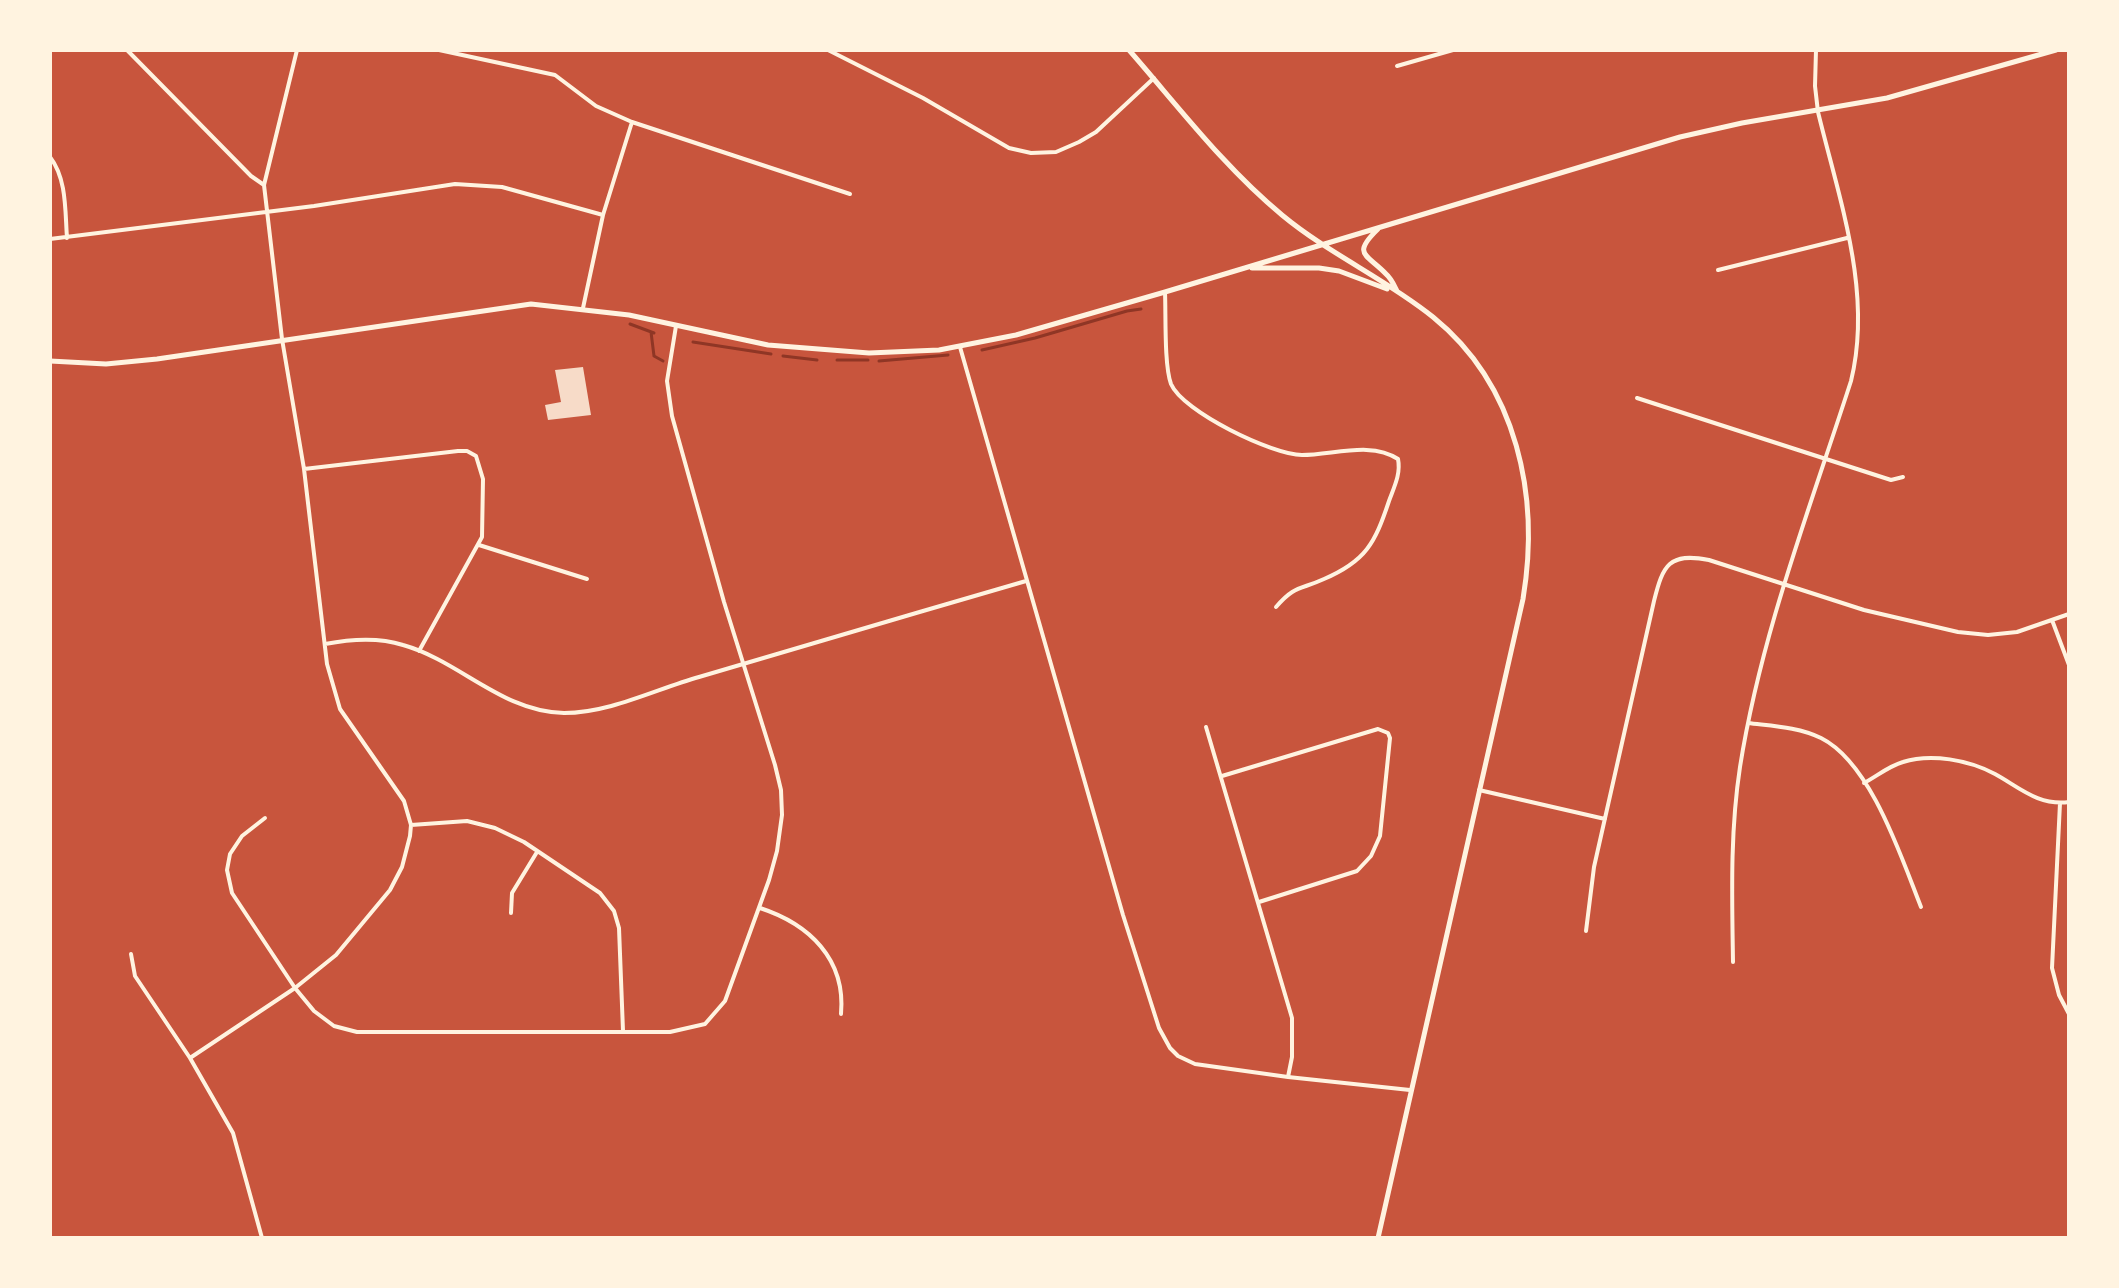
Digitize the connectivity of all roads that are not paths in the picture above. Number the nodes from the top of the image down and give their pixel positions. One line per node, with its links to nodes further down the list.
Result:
1 (127, 50): 16 (street)
2 (297, 50): 16 (street)
3 (439, 50): 14 (street)
4 (828, 50): 12 (street)
5 (1129, 50): 12 (main road)
6 (1453, 50): 11 (street)
7 (1816, 50): 13 (street)
8 (2024, 50): 10 (street)
9 (2056, 50): 10 (main road)
10 (2026, 59): 13 (main road)
11 (1397, 66)
12 (1154, 78): 24 (main road)
13 (1818, 112): 20 (main road); 22 (street)
14 (632, 122): 17 (street); 19 (street)
15 (50, 157): 21 (street)
16 (264, 185): 18 (street)
17 (850, 194)
18 (266, 211): 19 (street); 21 (street); 31 (street)
19 (603, 215): 29 (street)
20 (1379, 228): 24 (main road); 28 (main road)
21 (67, 238): 23 (street)
22 (1847, 238): 26 (street); 35 (street)
23 (50, 239)
24 (1320, 244): 25 (main road); 28 (main road)
25 (1245, 268): 27 (main road); 28 (main road)
26 (1718, 270)
27 (1165, 292): 32 (main road); 42 (street)
28 (1399, 294): 53 (main road)
29 (583, 308): 30 (main road); 31 (main road)
30 (676, 326): 32 (main road); 47 (street)
31 (282, 339): 33 (main road); 36 (street)
32 (960, 347): 40 (street)
33 (50, 361)
34 (1637, 398): 35 (street)
35 (1826, 460): 37 (street); 41 (street)
36 (304, 469): 38 (street); 45 (street)
37 (1903, 477)
38 (479, 545): 39 (street); 46 (street)
39 (587, 579)
40 (1026, 581): 47 (street); 72 (street)
41 (1784, 585): 44 (street); 49 (street); 57 (street)
42 (1276, 607)
43 (2069, 614): 44 (street)
44 (2052, 620): 48 (street)
45 (325, 644): 46 (street); 58 (street)
46 (419, 651): 47 (street)
47 (743, 664): 62 (street)
48 (2069, 665)
49 (1748, 723): 52 (street); 66 (street)
50 (1206, 727): 51 (street)
51 (1222, 776): 60 (street); 60 (street)
52 (1864, 783): 55 (street); 61 (street)
53 (1479, 790): 57 (street); 73 (main road)
54 (2069, 802): 55 (street)
55 (2060, 803): 69 (street)
56 (265, 818): 67 (street)
57 (1606, 819): 64 (street)
58 (411, 825): 59 (street); 67 (street)
59 (537, 852): 63 (street); 70 (street)
60 (1259, 902): 72 (street)
61 (1921, 907)
62 (760, 908): 68 (street); 70 (street)
63 (511, 913)
64 (1586, 931)
65 (131, 954): 71 (street)
66 (1733, 962)
67 (295, 988): 70 (street); 71 (street)
68 (841, 1014)
69 (2069, 1014)
70 (623, 1031)
71 (190, 1058): 74 (street)
72 (1288, 1077): 73 (street)
73 (1410, 1090): 75 (main road)
74 (262, 1238)
75 (1378, 1238)

